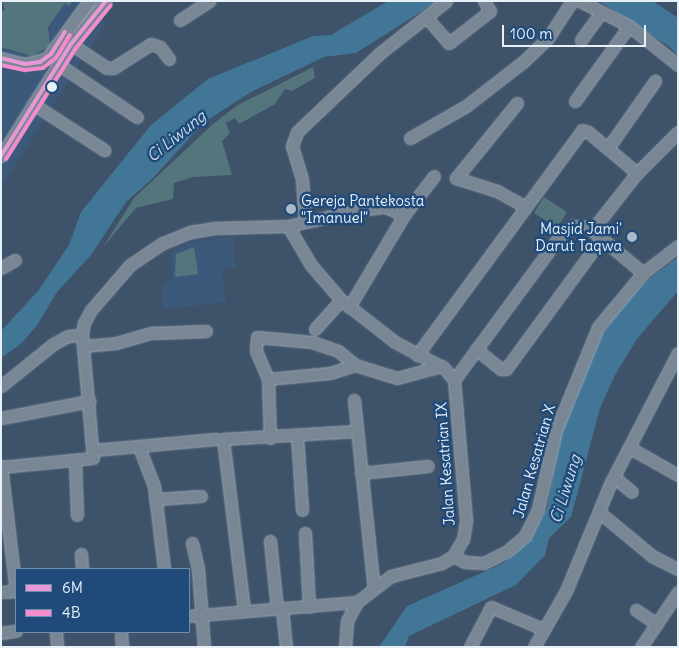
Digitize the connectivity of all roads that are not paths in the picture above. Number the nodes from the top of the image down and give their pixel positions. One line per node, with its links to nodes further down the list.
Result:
1 (89, 1): 14 (street)
2 (106, 1): 13 (street)
3 (209, 1): 10 (street)
4 (446, 1): 9 (street)
5 (484, 1): 9 (street)
6 (572, 1): 24 (street)
7 (580, 1): 11 (street)
8 (599, 15): 12 (street)
9 (427, 18): 32 (street)
10 (180, 20)
11 (629, 26): 17 (street); 19 (street)
12 (581, 40)
13 (71, 44): 15 (street); 16 (street)
14 (1, 58)
15 (169, 59)
16 (58, 64): 21 (street); 22 (street)
17 (678, 65)
18 (655, 81): 25 (street)
19 (575, 100)
20 (517, 103): 30 (street)
21 (33, 104): 26 (street); 27 (street)
22 (137, 117)
23 (678, 132): 28 (street)
24 (410, 138)
25 (608, 148): 28 (street); 30 (street)
26 (104, 150)
27 (1, 156)
28 (637, 173): 34 (street)
29 (434, 176): 31 (street)
30 (524, 206): 46 (street)
31 (404, 215): 32 (street); 40 (street)
32 (305, 222): 33 (street)
33 (288, 226): 40 (street, Jalan Kesatrian IX); 43 (street)
34 (592, 230): 35 (street); 44 (street)
35 (602, 238): 39 (street); 44 (street)
36 (678, 246): 39 (street, Jalan Kesatrian X)
37 (15, 260): 38 (street)
38 (1, 268)
39 (643, 273): 79 (street, Jalan Kesatrian X)
40 (345, 303): 41 (street); 46 (street, Jalan Kesatrian IX)
41 (316, 329)
42 (206, 331): 43 (street)
43 (82, 340): 51 (street); 53 (street)
44 (476, 350): 50 (street)
45 (678, 353): 60 (street)
46 (417, 355): 48 (street, Jalan Kesatrian IX)
47 (355, 365): 48 (street); 49 (street); 49 (street)
48 (441, 366): 50 (street, Jalan Kesatrian IX)
49 (268, 378): 57 (street)
50 (454, 380): 79 (street, Jalan Kesatrian IX)
51 (1, 386)
52 (354, 400): 55 (street)
53 (89, 401): 54 (street); 61 (street)
54 (1, 418)
55 (356, 431): 56 (street); 65 (street)
56 (297, 436): 57 (street); 71 (street)
57 (270, 438): 91 (street)
58 (216, 440): 59 (street)
59 (139, 447): 61 (street); 70 (street)
60 (630, 448): 66 (street); 67 (street)
61 (94, 450): 62 (street)
62 (75, 461): 63 (street); 74 (street)
63 (1, 466): 73 (street)
64 (428, 466): 65 (street)
65 (361, 473): 84 (street)
66 (678, 475)
67 (614, 477): 68 (street); 72 (street)
68 (632, 492)
69 (201, 496): 70 (street)
70 (155, 499): 81 (street)
71 (302, 510)
72 (599, 512): 82 (street); 96 (street)
73 (4, 514): 83 (street)
74 (77, 515)
75 (305, 533): 89 (street)
76 (270, 541): 90 (street)
77 (192, 543): 93 (street)
78 (80, 554): 80 (street)
79 (453, 556): 84 (street)
80 (82, 568)
81 (164, 568)
82 (678, 570)
83 (15, 585)
84 (374, 589): 88 (street)
85 (15, 591): 86 (street)
86 (1, 592)
87 (678, 592): 95 (street)
88 (357, 602): 89 (street); 105 (street)
89 (309, 607): 90 (street)
90 (279, 609): 91 (street); 104 (street)
91 (244, 610): 93 (street)
92 (636, 610): 95 (street)
93 (201, 614): 94 (street); 103 (street)
94 (190, 616)
95 (657, 624): 108 (street)
96 (543, 629): 106 (street); 107 (street)
97 (15, 631): 98 (street)
98 (1, 633)
99 (56, 633): 101 (street)
100 (121, 633): 102 (street)
101 (57, 647)
102 (122, 647)
103 (204, 647)
104 (286, 647)
105 (345, 647)
106 (470, 647)
107 (534, 647)
108 (641, 647)

